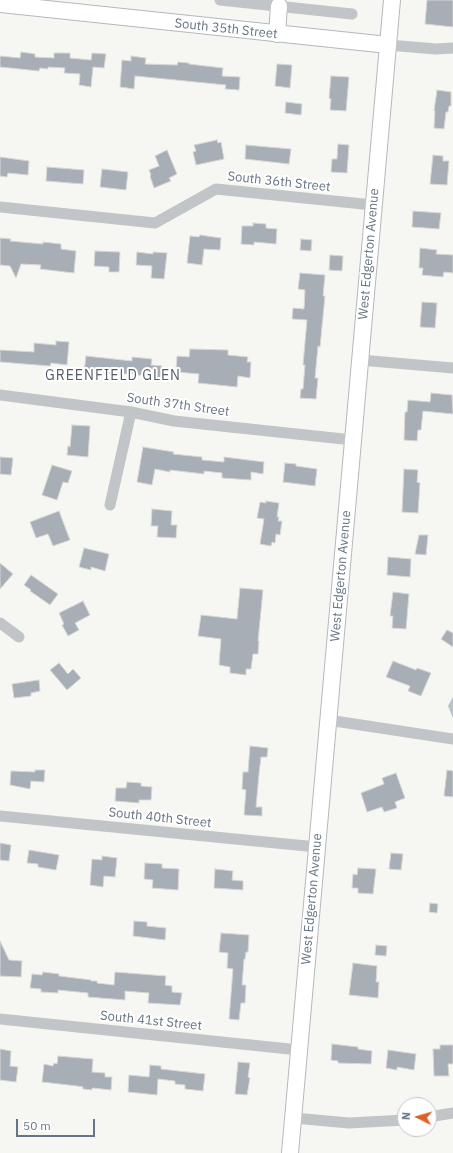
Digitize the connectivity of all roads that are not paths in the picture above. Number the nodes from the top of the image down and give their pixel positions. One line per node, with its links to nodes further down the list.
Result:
1 (220, 0): 4 (street)
2 (392, 0): 7 (street, West Edgerton Avenue)
3 (0, 4): 6 (street, South 35th Street)
4 (279, 6): 5 (street); 6 (street)
5 (352, 14)
6 (277, 34): 7 (street, South 35th Street)
7 (388, 45): 8 (street, South 35th Street); 9 (street, West Edgerton Avenue)
8 (453, 48)
9 (373, 205): 10 (street, South 36th Street); 11 (street, West Edgerton Avenue)
10 (0, 207)
11 (360, 360): 12 (street); 15 (street, West Edgerton Avenue)
12 (453, 368)
13 (0, 395): 14 (street, South 37th Street)
14 (131, 412): 15 (street, South 37th Street); 16 (street)
15 (353, 440): 19 (street, West Edgerton Avenue)
16 (110, 505)
17 (0, 622): 18 (street)
18 (19, 637)
19 (328, 720): 20 (street); 22 (street, West Edgerton Avenue)
20 (453, 739)
21 (0, 816): 22 (street, South 40th Street)
22 (317, 847): 24 (street, West Edgerton Avenue)
23 (0, 1019): 24 (street, South 41st Street)
24 (299, 1050): 27 (street, West Edgerton Avenue)
25 (453, 1113): 26 (street)
26 (437, 1116)
27 (294, 1118): 28 (street); 29 (street, West Edgerton Avenue)
28 (397, 1120)
29 (290, 1153)

